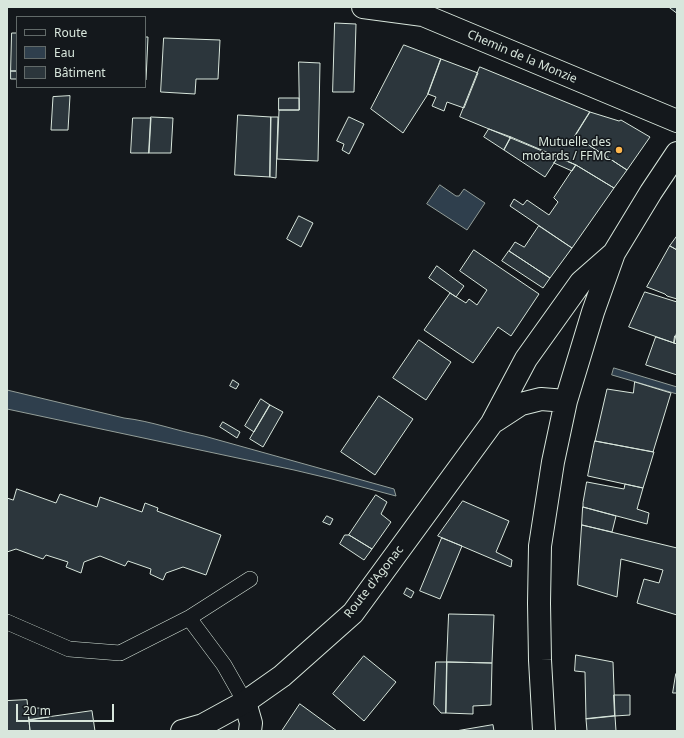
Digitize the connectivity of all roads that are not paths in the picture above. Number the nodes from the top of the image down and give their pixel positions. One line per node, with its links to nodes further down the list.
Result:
1 (363, 7): 2 (main road, Chemin de la Monzie)
2 (677, 121)
3 (677, 153): 4 (main road)
4 (614, 253): 5 (main road); 6 (main road, Route d'Agonac)
5 (566, 401): 6 (main road, Route d'Agonac); 13 (main road)
6 (492, 423): 10 (main road, Route d'Agonac)
7 (250, 579): 8 (lane)
8 (189, 618): 9 (lane); 10 (lane)
9 (7, 622)
10 (245, 702): 11 (main road, Route d'Agonac); 12 (main road)
11 (182, 731)
12 (250, 731)
13 (544, 731)

